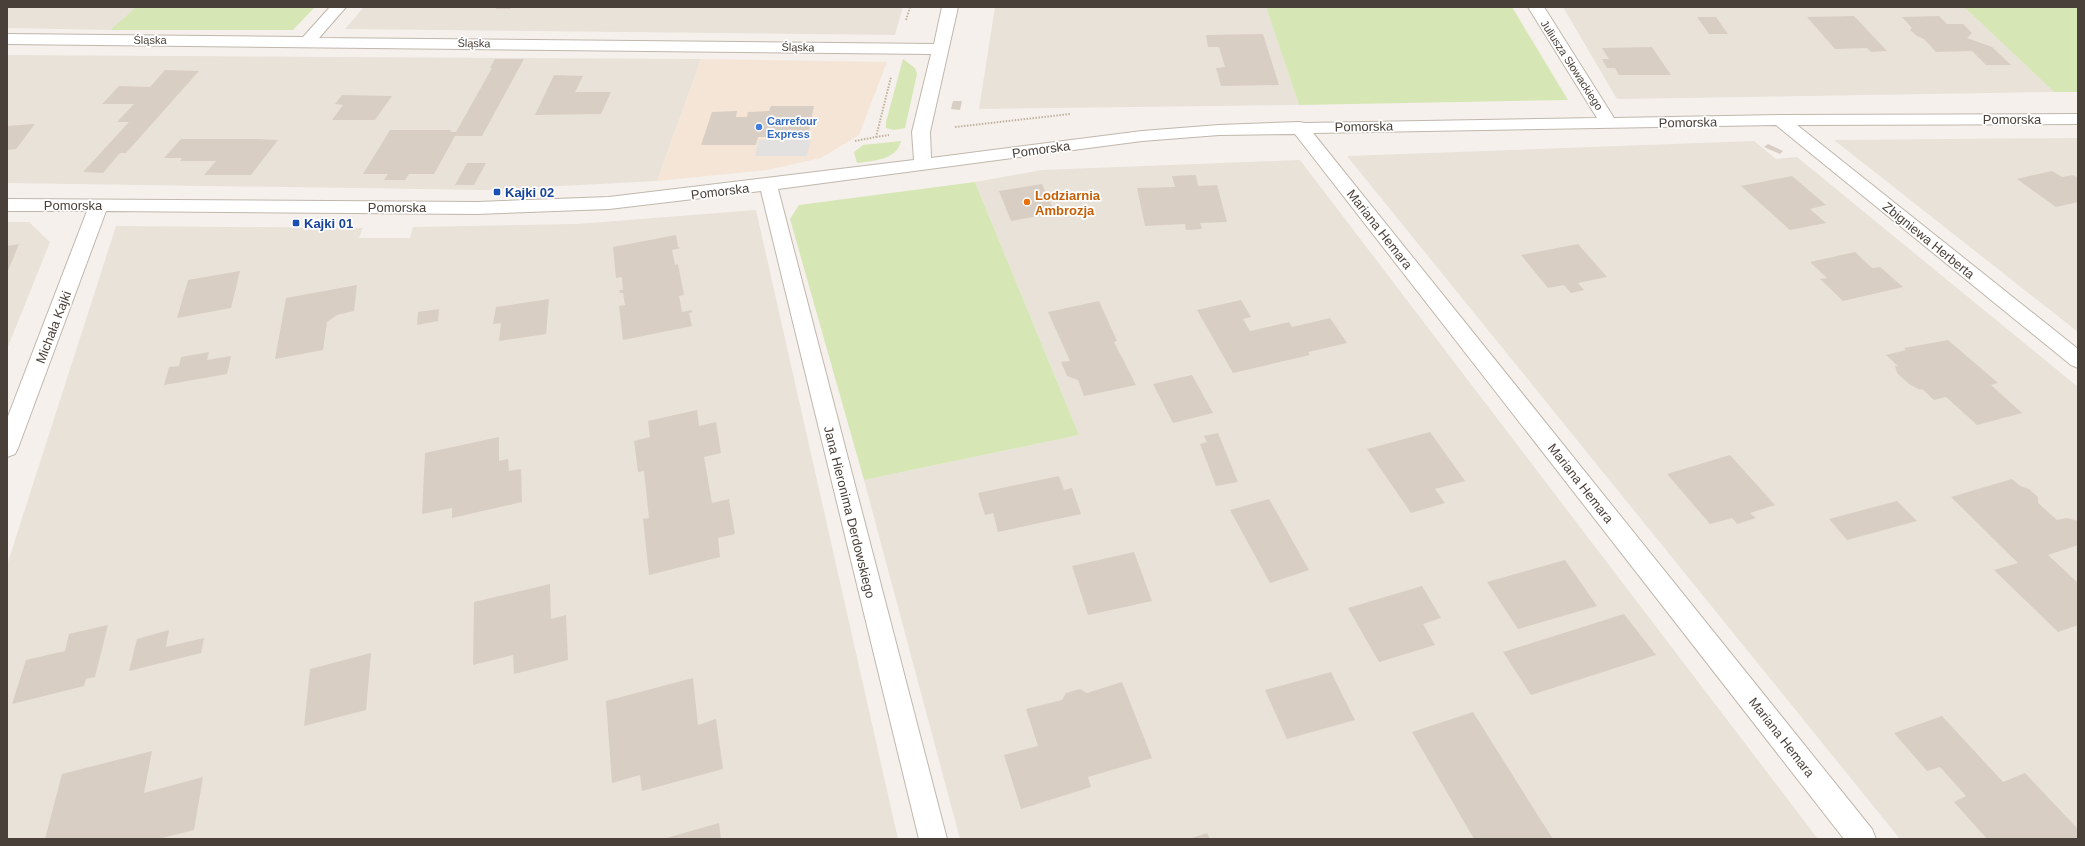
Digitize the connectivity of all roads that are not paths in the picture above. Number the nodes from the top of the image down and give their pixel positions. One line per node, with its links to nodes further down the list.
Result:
1 (338, 7): 5 (street)
2 (950, 7): 6 (street)
3 (1536, 7): 9 (street, Juliusza Słowackiego)
4 (7, 39): 5 (street, Śląska)
5 (308, 41): 6 (street, Śląska)
6 (941, 49): 11 (street)
7 (2078, 119): 8 (street, Pomorska)
8 (1780, 120): 9 (street, Pomorska); 15 (street, Zbigniewa Herberta)
9 (1609, 123): 10 (street, Pomorska)
10 (1299, 127): 11 (street, Pomorska); 18 (street, Mariana Hemara)
11 (923, 164): 12 (street, Pomorska)
12 (768, 185): 14 (street, Pomorska); 17 (street, Jana Hieronima Derdowskiego)
13 (7, 205): 14 (street, Pomorska)
14 (99, 205): 16 (street, Michała Kajki)
15 (2078, 360)
16 (7, 448)
17 (933, 839)
18 (1862, 839)

